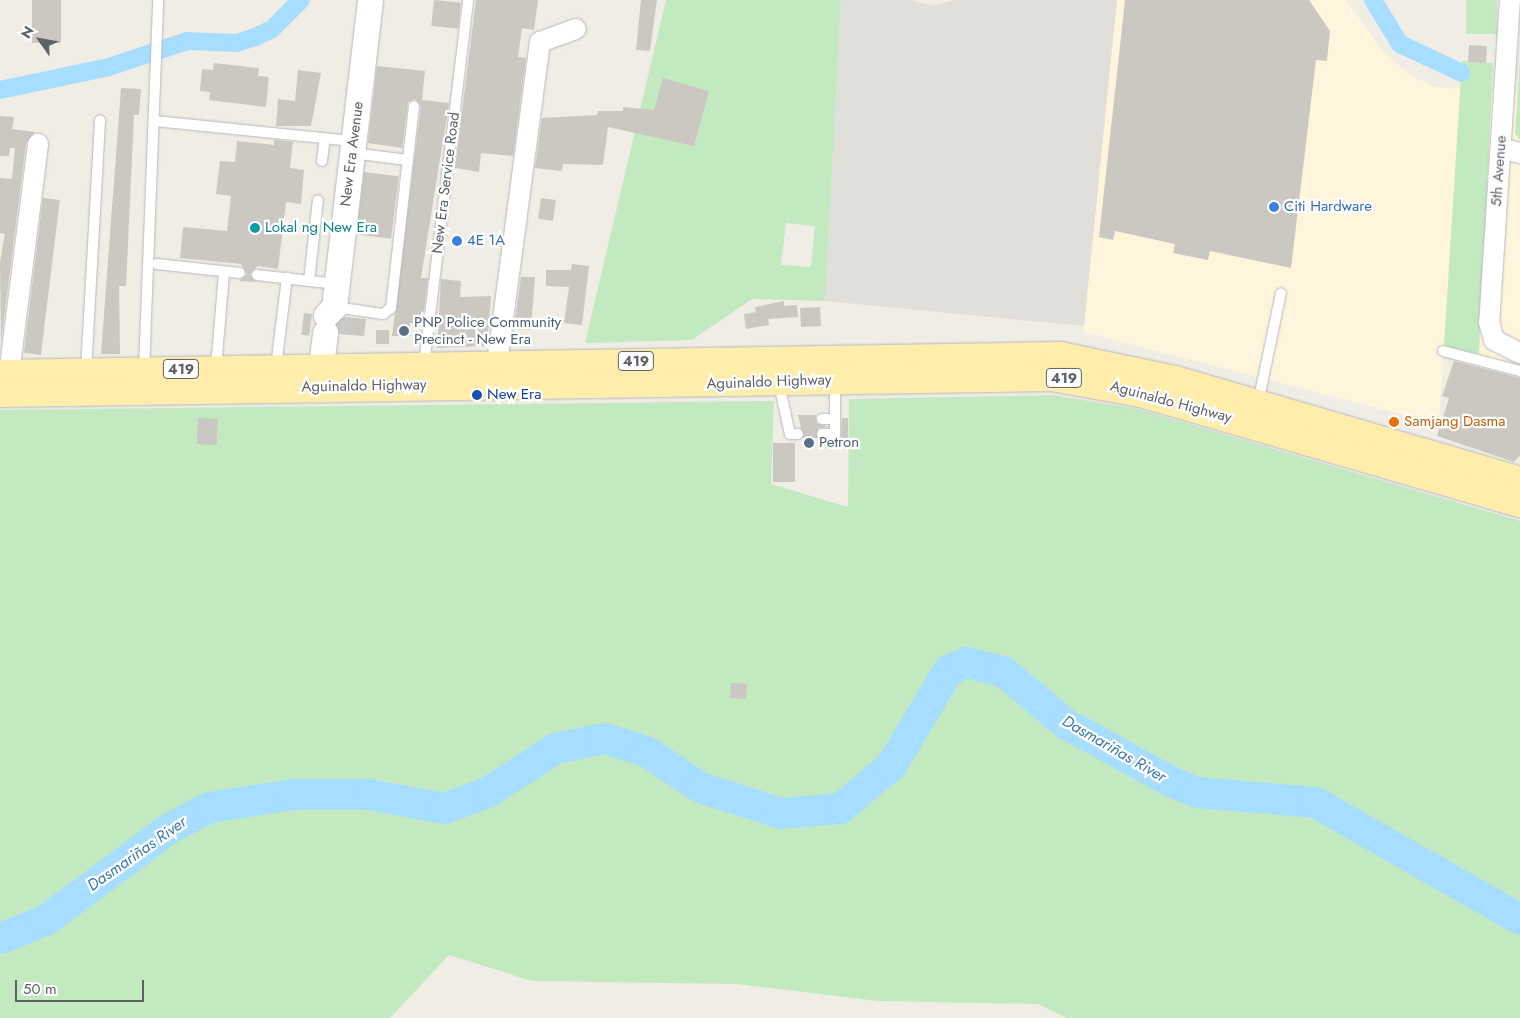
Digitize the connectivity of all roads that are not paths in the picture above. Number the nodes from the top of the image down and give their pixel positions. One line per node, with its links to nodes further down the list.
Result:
1 (158, 0): 9 (lane)
2 (370, 0): 12 (street, New Era Avenue)
3 (468, 0): 28 (lane, New Era Service Road)
4 (1510, 0): 6 (street, 5th Avenue)
5 (576, 29): 27 (street)
6 (1514, 38): 13 (street, 5th Avenue)
7 (414, 106): 14 (lane)
8 (100, 120): 38 (lane)
9 (155, 121): 10 (lane); 37 (lane)
10 (325, 138): 12 (lane); 15 (lane)
11 (38, 144): 36 (street)
12 (352, 147): 14 (lane); 24 (street, New Era Avenue)
13 (1510, 150): 26 (street, 5th Avenue)
14 (408, 160): 24 (lane)
15 (322, 161)
16 (318, 200): 22 (lane)
17 (157, 264): 18 (lane)
18 (224, 272): 19 (lane); 30 (lane)
19 (240, 273)
20 (257, 275): 21 (lane)
21 (287, 278): 22 (lane); 29 (lane)
22 (309, 281): 24 (lane)
23 (1281, 293): 39 (lane)
24 (333, 315): 34 (street, New Era Avenue)
25 (1443, 351): 33 (lane)
26 (1520, 353)
27 (497, 364): 28 (main road, Aguinaldo Highway / 419); 35 (main road, Aguinaldo Highway / 419)
28 (424, 366): 34 (main road, Aguinaldo Highway / 419)
29 (276, 367): 30 (main road, Aguinaldo Highway / 419); 34 (main road, Aguinaldo Highway / 419)
30 (216, 368): 37 (main road, Aguinaldo Highway / 419)
31 (845, 368): 32 (main road, Aguinaldo Highway / 419); 39 (main road, Aguinaldo Highway / 419); 41 (lane); 42 (main road, Aguinaldo Highway / 419)
32 (777, 370): 35 (main road, Aguinaldo Highway / 419); 43 (lane)
33 (1520, 371)
34 (328, 372): 35 (main road, Aguinaldo Highway / 419); 37 (main road, Aguinaldo Highway / 419)
35 (551, 374)
36 (3, 380): 38 (main road, Aguinaldo Highway / 419)
37 (144, 380): 38 (main road, Aguinaldo Highway / 419)
38 (86, 381)
39 (1258, 404): 42 (main road, Aguinaldo Highway / 419)
40 (822, 419): 41 (lane)
41 (835, 419): 44 (lane)
42 (1282, 422): 45 (main road, Aguinaldo Highway / 419); 46 (main road, Aguinaldo Highway / 419)
43 (798, 434)
44 (822, 434)
45 (1520, 481)
46 (1520, 503)

